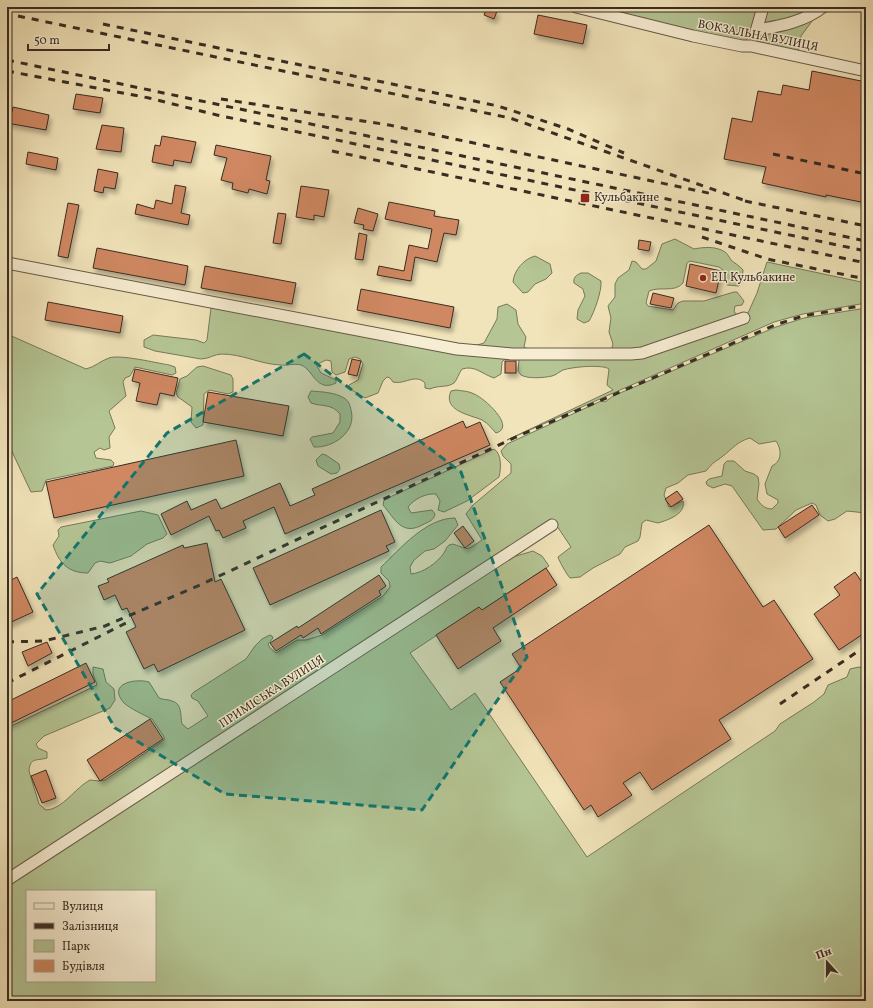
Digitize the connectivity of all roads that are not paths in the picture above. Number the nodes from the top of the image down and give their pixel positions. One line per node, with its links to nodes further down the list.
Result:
1 (576, 7): 5 (street, ВОКЗАЛЬНА ВУЛИЦЯ)
2 (763, 7): 4 (street)
3 (823, 7): 4 (street)
4 (757, 30): 5 (street)
5 (751, 46): 6 (street, ВОКЗАЛЬНА ВУЛИЦЯ)
6 (866, 71)
7 (7, 263): 8 (street)
8 (744, 318)
9 (552, 525): 10 (street, ПРИМІСЬКА ВУЛИЦЯ)
10 (7, 880)

